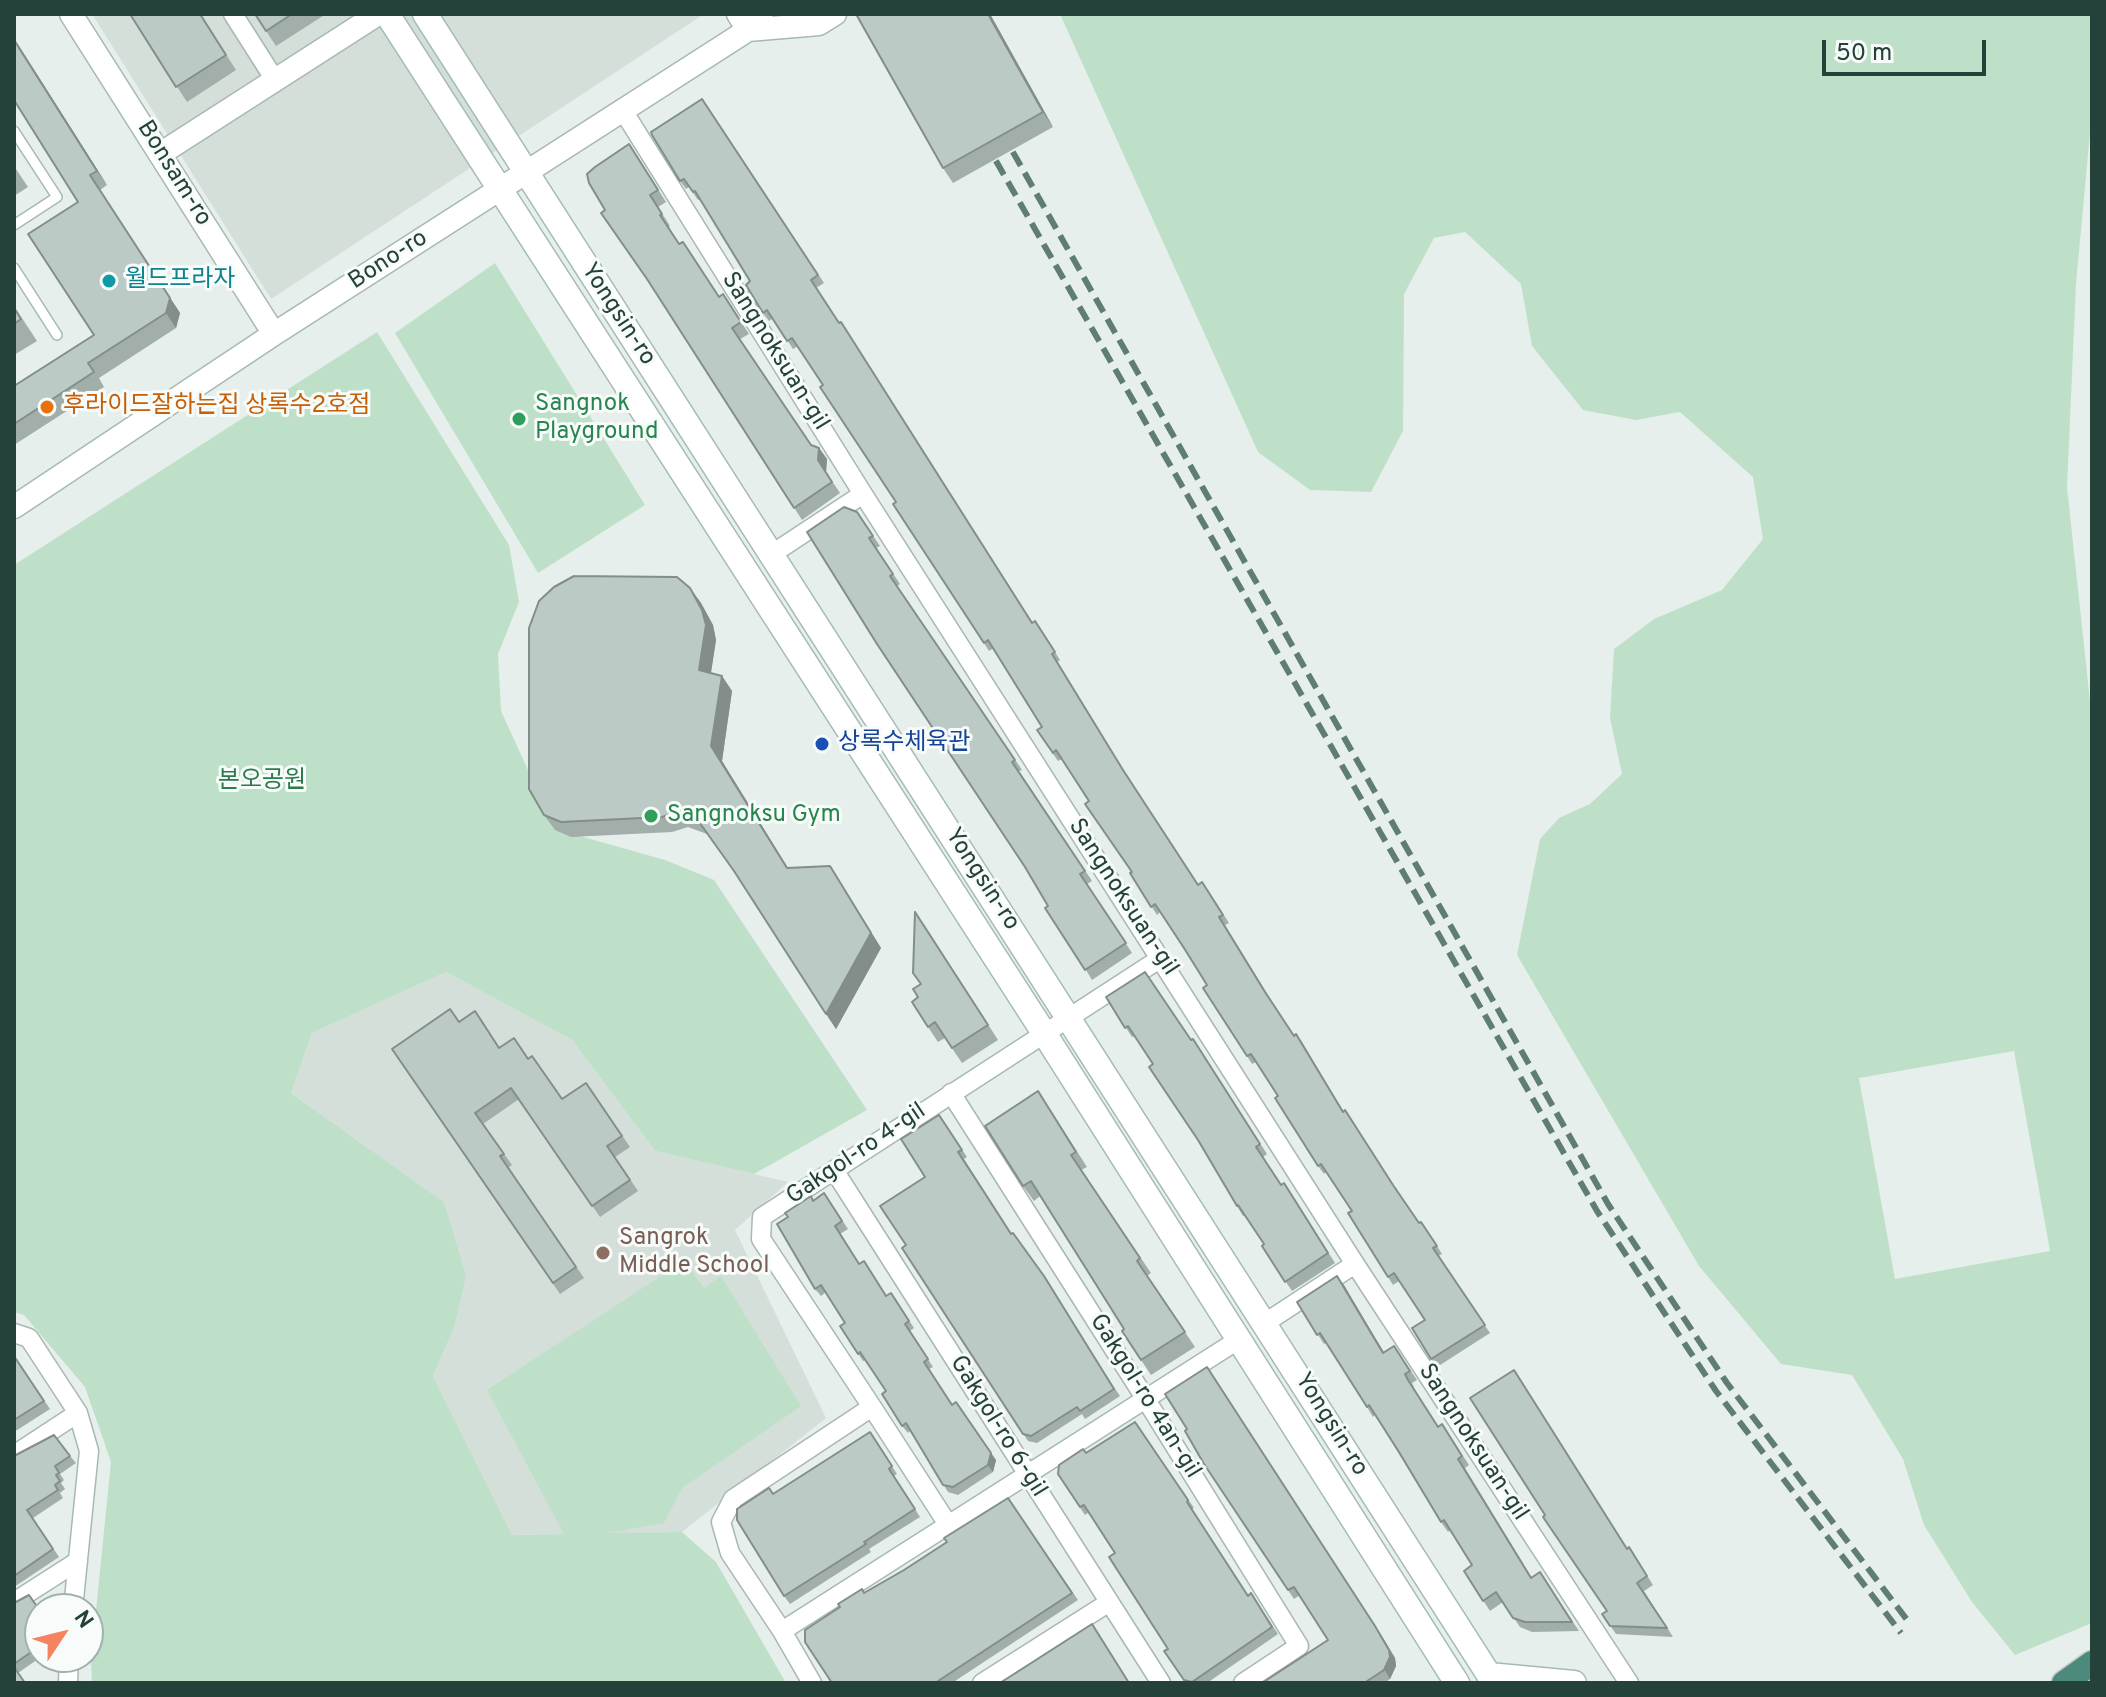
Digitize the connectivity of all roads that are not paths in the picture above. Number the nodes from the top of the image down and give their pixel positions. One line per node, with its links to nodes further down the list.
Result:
1 (71, 14): 11 (street, Bonsam-ro)
2 (233, 14): 8 (street)
3 (378, 14): 8 (street)
4 (387, 14): 13 (main road, Yongsin-ro)
5 (425, 14): 12 (main road, Yongsin-ro)
6 (835, 14): 7 (street)
7 (749, 19): 9 (street, Bono-ro)
8 (275, 80): 11 (street)
9 (622, 109): 12 (street, Bono-ro); 18 (street, Sangnoksuan-gil)
10 (14, 131): 14 (lane)
11 (160, 154): 16 (street, Bonsam-ro)
12 (525, 174): 13 (street, Bono-ro); 20 (main road, Yongsin-ro)
13 (501, 189): 16 (street, Bono-ro); 23 (main road, Yongsin-ro)
14 (14, 225)
15 (14, 268): 17 (lane)
16 (274, 334): 19 (street, Bono-ro)
17 (57, 335)
18 (863, 494): 20 (street); 21 (street, Sangnoksuan-gil)
19 (14, 507)
20 (772, 554): 22 (main road, Yongsin-ro)
21 (1161, 958): 22 (street, Gakgol-ro 4-gil); 26 (street, Sangnoksuan-gil)
22 (1069, 1016): 23 (street, Gakgol-ro 4-gil); 27 (main road, Yongsin-ro)
23 (1044, 1033): 24 (street, Gakgol-ro 4-gil); 29 (main road, Yongsin-ro)
24 (951, 1093): 25 (street, Gakgol-ro 4-gil); 30 (street, Gakgol-ro 4an-gil)
25 (834, 1170): 31 (street, Gakgol-ro 4-gil); 34 (street, Gakgol-ro 6-gil)
26 (1355, 1264): 27 (street); 49 (street, Sangnoksuan-gil)
27 (1265, 1323): 42 (main road, Yongsin-ro)
28 (14, 1333): 32 (street)
29 (1238, 1340): 30 (street); 47 (main road, Yongsin-ro)
30 (1145, 1398): 34 (street); 46 (street, Gakgol-ro 4an-gil)
31 (872, 1407): 35 (street); 40 (street)
32 (78, 1413): 33 (street); 36 (street)
33 (14, 1455)
34 (1028, 1476): 35 (street); 39 (street, Gakgol-ro 6-gil)
35 (949, 1526): 40 (street)
36 (78, 1561): 37 (street); 38 (street)
37 (75, 1593)
38 (14, 1602)
39 (1108, 1603): 44 (street); 45 (street, Gakgol-ro 6-gil)
40 (782, 1631): 43 (street)
41 (2092, 1663): 50 (highway)
42 (1482, 1679): 48 (main road, Yongsin-ro)
43 (812, 1683)
44 (982, 1683)
45 (1161, 1683)
46 (1243, 1683)
47 (1457, 1683)
48 (1574, 1683)
49 (1629, 1683)
50 (2064, 1683)

